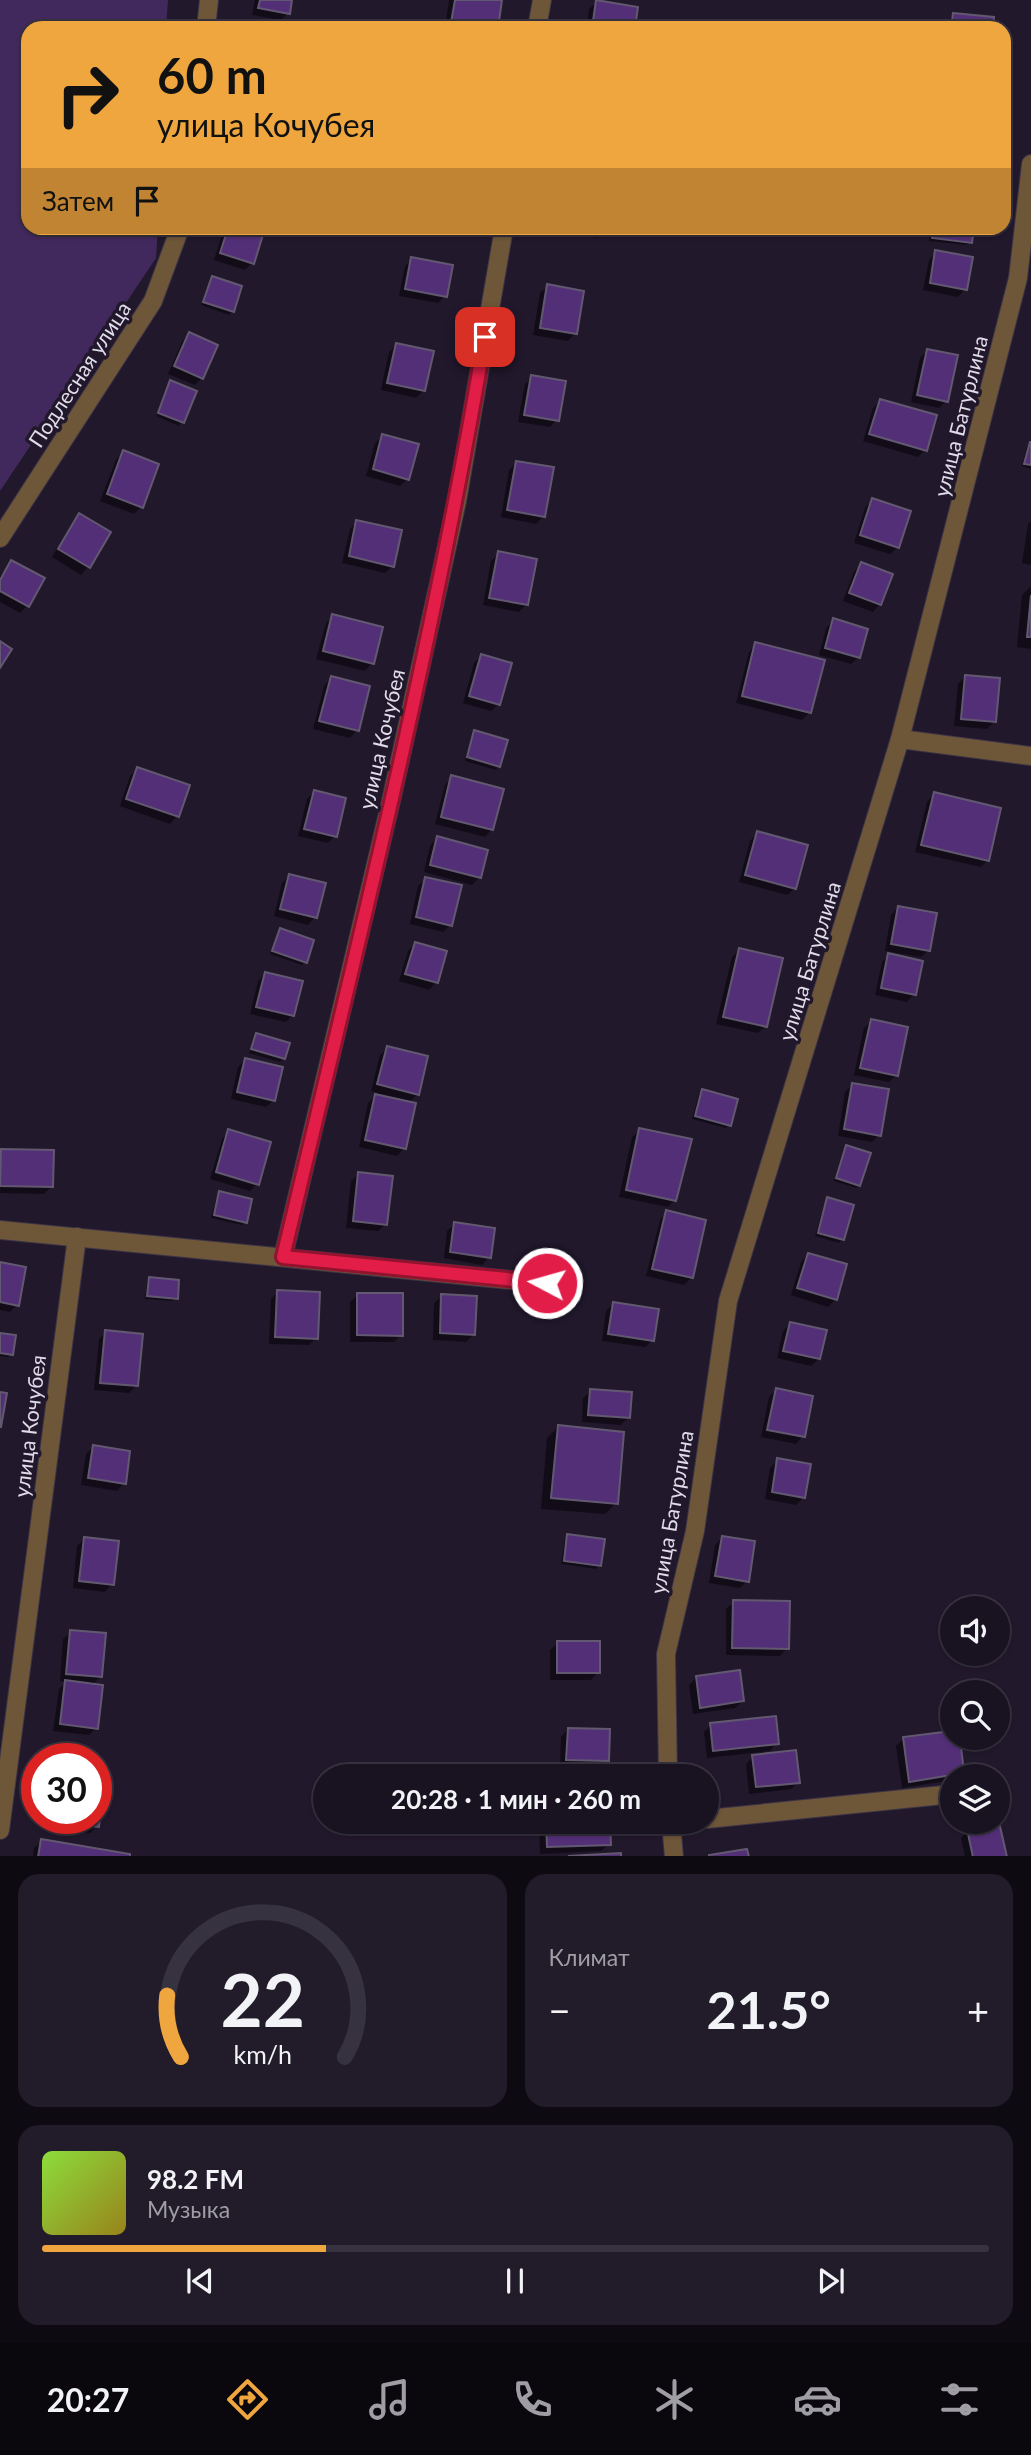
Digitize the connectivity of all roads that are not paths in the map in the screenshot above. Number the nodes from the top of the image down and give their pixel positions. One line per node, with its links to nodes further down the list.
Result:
1 (209, 0): 3 (street)
2 (542, 0): 4 (street)
3 (207, 21)
4 (538, 21)
5 (1031, 164): 9 (street, улица Батурлина)
6 (177, 235): 8 (street, Подлесная улица)
7 (503, 235): 13 (street, улица Кочубея)
8 (0, 538)
9 (901, 739): 10 (street); 15 (street, улица Батурлина)
10 (1031, 756)
11 (0, 1230): 12 (street)
12 (77, 1237): 13 (street); 18 (street, улица Кочубея)
13 (283, 1257): 14 (street)
14 (573, 1286)
15 (668, 1764)
16 (940, 1795): 17 (street)
17 (719, 1818)
18 (0, 1830)
19 (675, 1834): 20 (street)
20 (674, 1856)

